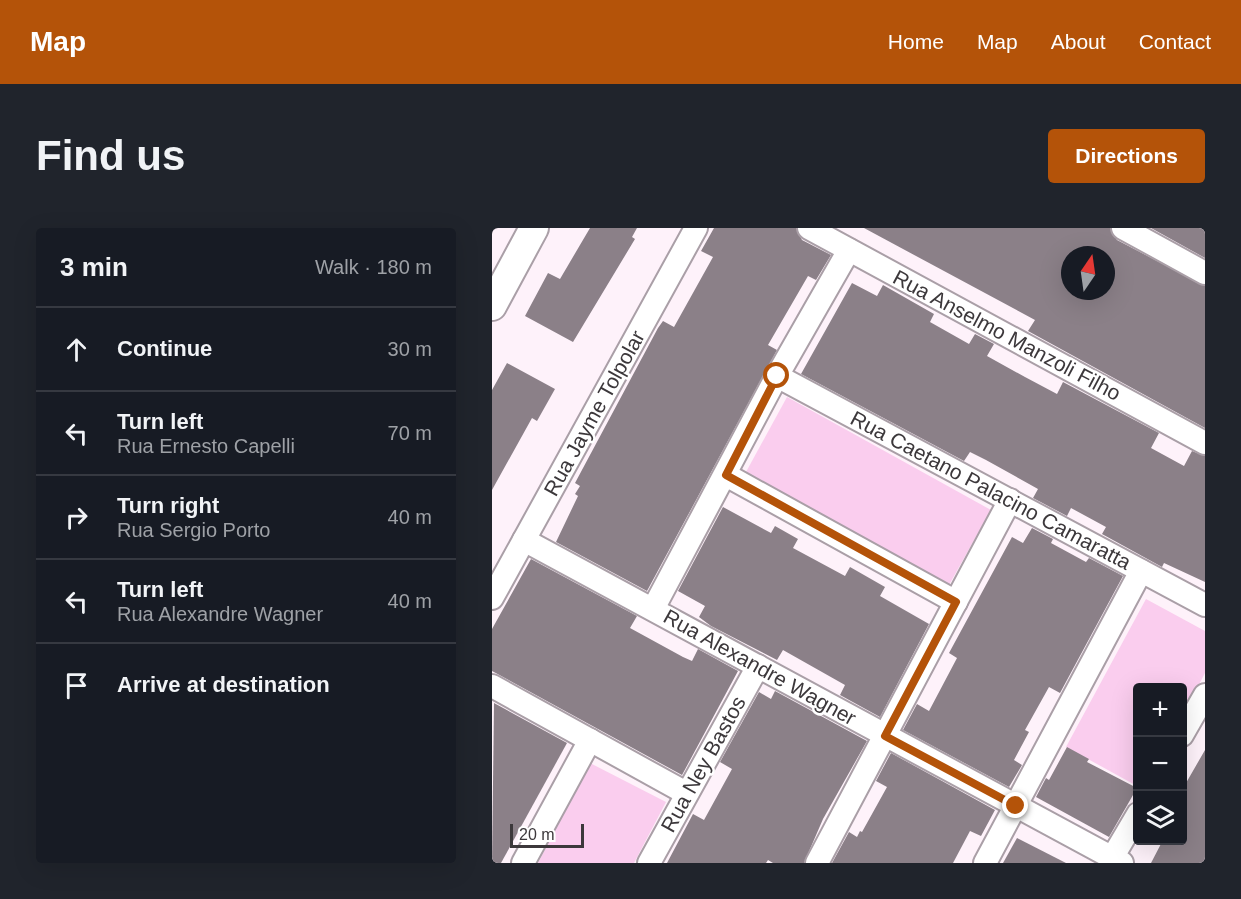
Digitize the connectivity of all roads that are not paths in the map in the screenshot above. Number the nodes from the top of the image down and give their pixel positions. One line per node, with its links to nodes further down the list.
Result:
1 (534, 228): 7 (street)
2 (696, 228): 12 (street, Rua Jayme Tolpolar)
3 (809, 228): 5 (street, Rua Anselmo Manzoli Filho)
4 (1123, 228): 6 (street)
5 (849, 250): 8 (street); 9 (street, Rua Anselmo Manzoli Filho)
6 (1205, 273)
7 (492, 306)
8 (777, 376): 10 (street); 11 (street, Rua Caetano Palacino Camaratta)
9 (1205, 443)
10 (726, 475): 15 (street); 17 (street)
11 (1010, 501): 13 (street, Rua Caetano Palacino Camaratta); 15 (street)
12 (524, 540): 14 (street, Rua Jayme Tolpolar); 17 (street, Rua Alexandre Wagner)
13 (1142, 571): 16 (street, Rua Caetano Palacino Camaratta); 25 (street)
14 (492, 598)
15 (956, 602): 22 (street)
16 (1205, 605)
17 (653, 609): 18 (street, Rua Alexandre Wagner)
18 (758, 666): 22 (street, Rua Alexandre Wagner); 24 (street, Rua Ney Bastos)
19 (492, 686): 23 (street)
20 (1205, 695): 21 (street)
21 (1187, 726)
22 (885, 736): 25 (street, Rua Alexandre Wagner); 30 (street)
23 (590, 740): 24 (street); 28 (street)
24 (686, 793): 29 (street, Rua Ney Bastos)
25 (1016, 806): 27 (street, Rua Alexandre Wagner); 31 (street)
26 (1133, 823): 27 (street)
27 (1117, 860)
28 (523, 863)
29 (650, 863)
30 (817, 863)
31 (985, 863)

